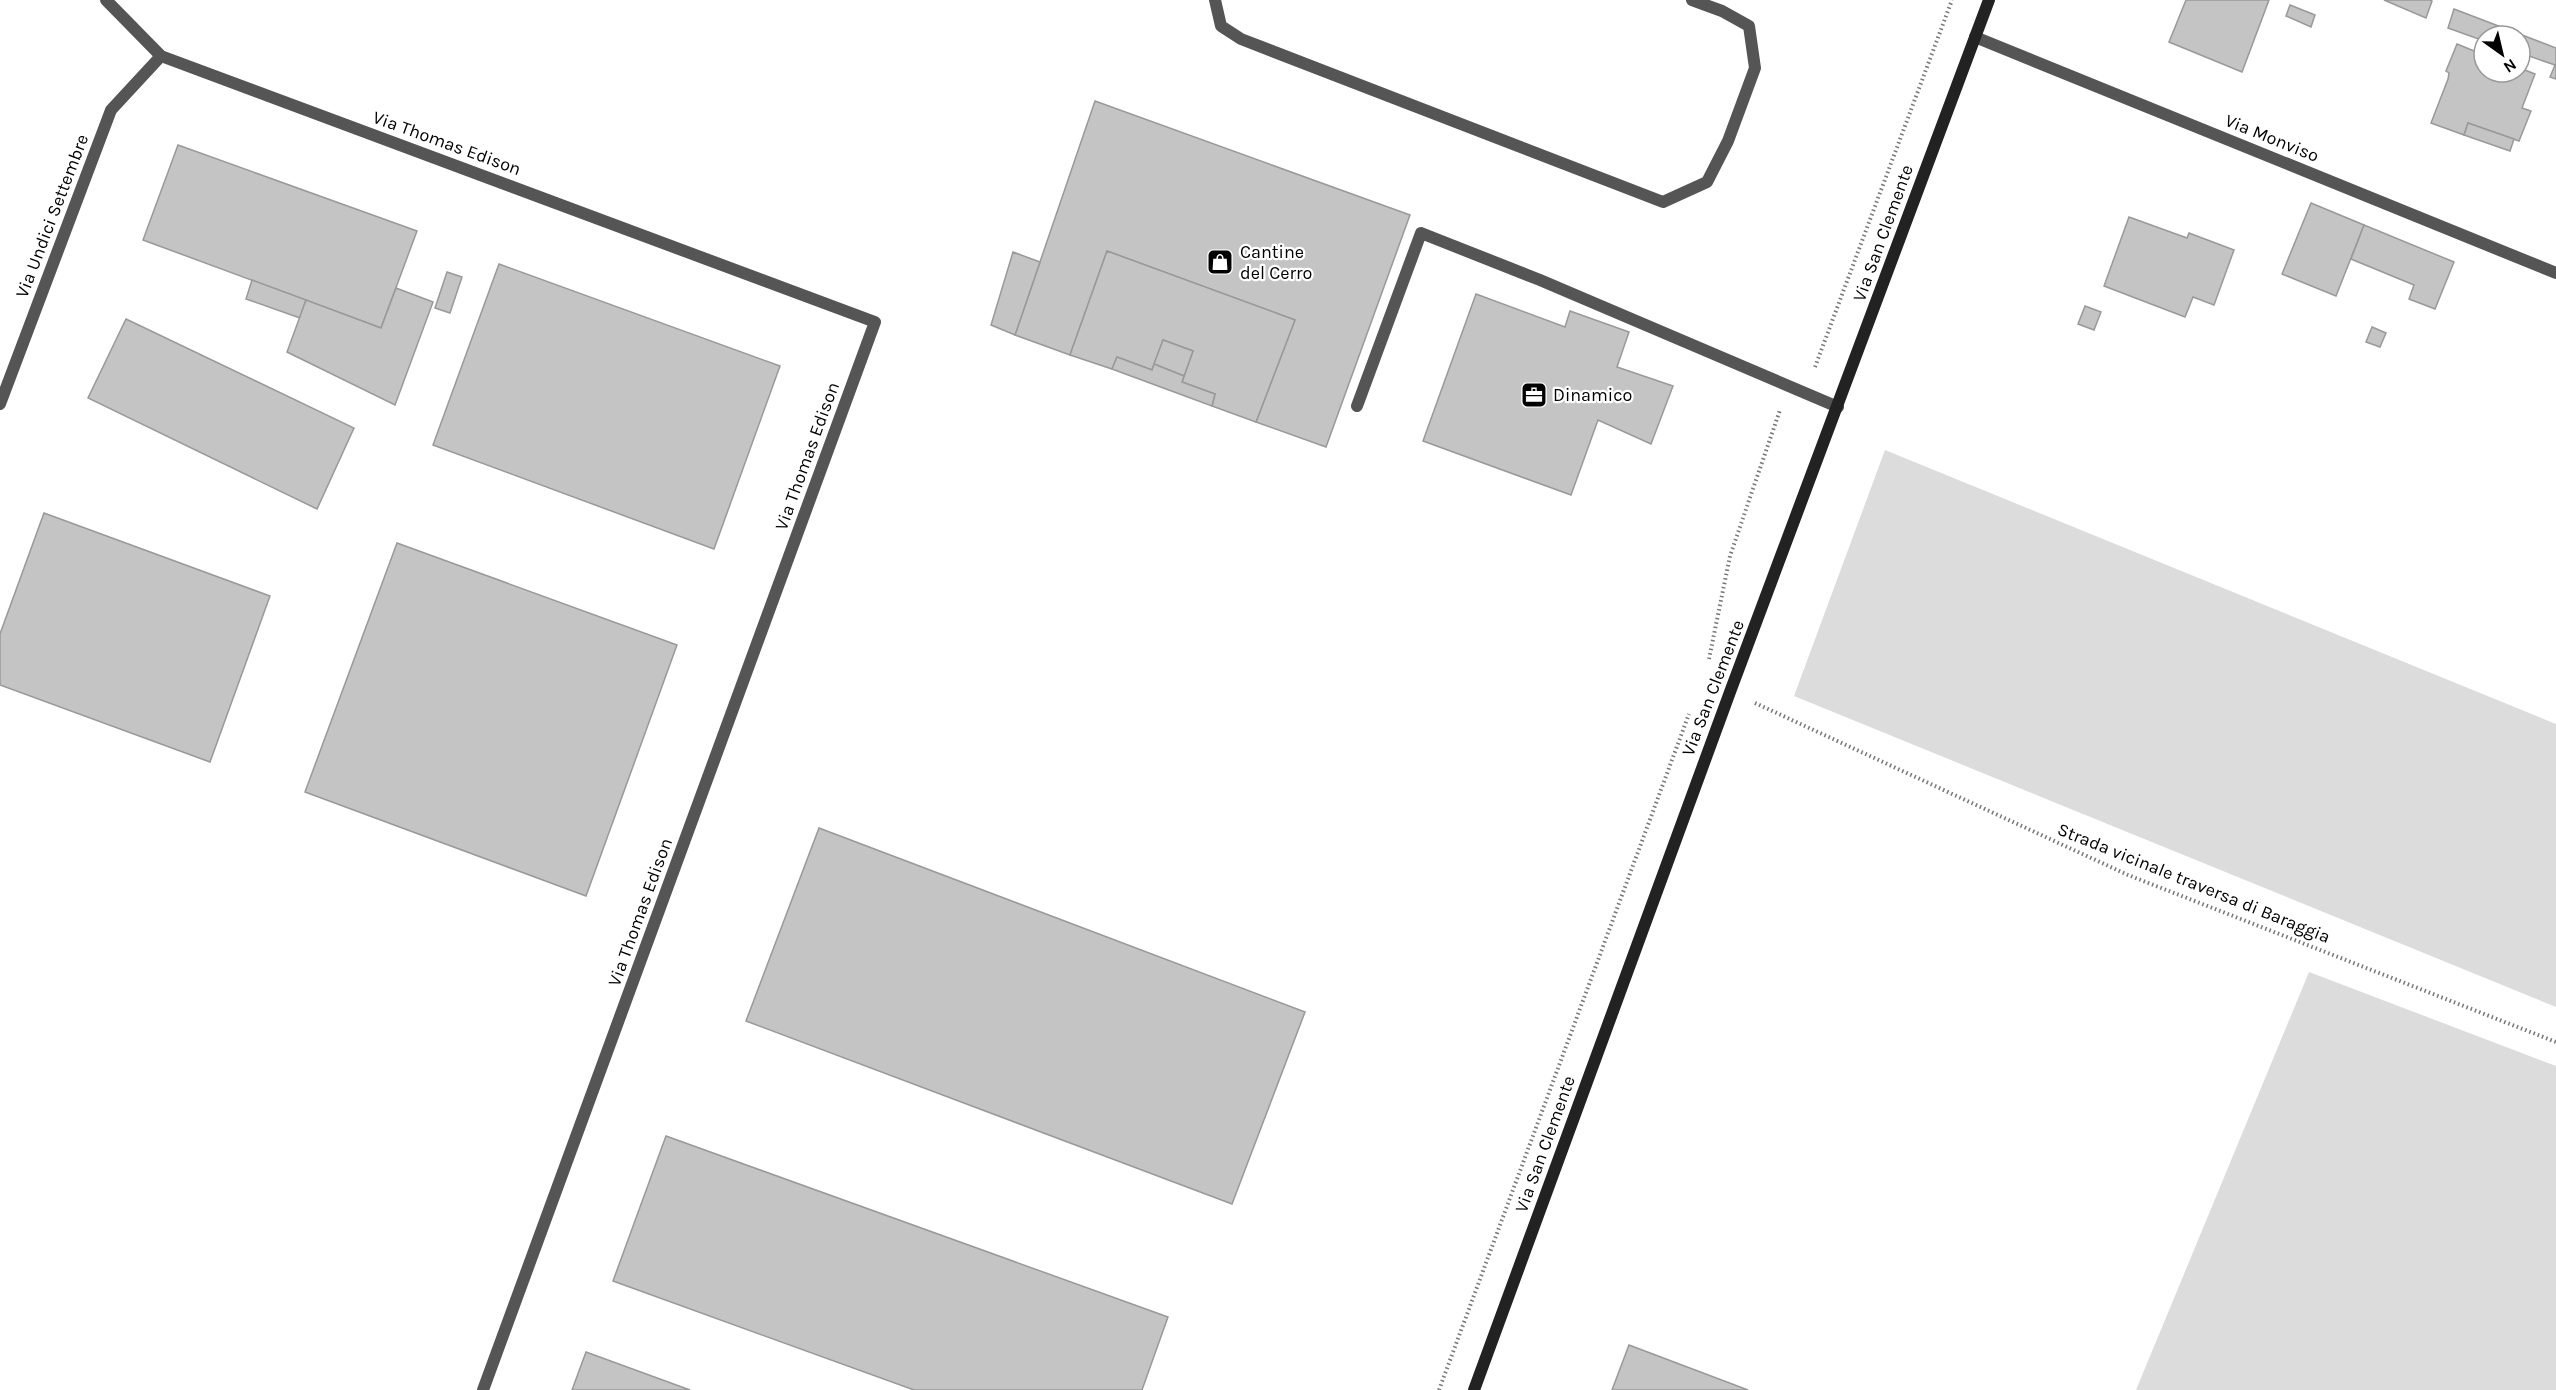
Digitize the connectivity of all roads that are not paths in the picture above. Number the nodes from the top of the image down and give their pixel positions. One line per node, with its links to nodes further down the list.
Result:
1 (106, 0): 6 (street, Via Thomas Edison)
2 (1215, 0): 3 (street)
3 (1692, 0)
4 (1989, 0): 5 (main road, Via San Clemente)
5 (1975, 37): 7 (street, Via Monviso); 10 (main road, Via San Clemente)
6 (161, 56): 8 (street, Via Undici Settembre); 11 (street, Via Thomas Edison)
7 (2556, 273)
8 (0, 404)
9 (1357, 406): 10 (street)
10 (1838, 407): 12 (main road, Via San Clemente)
11 (483, 1390)
12 (1474, 1390)

